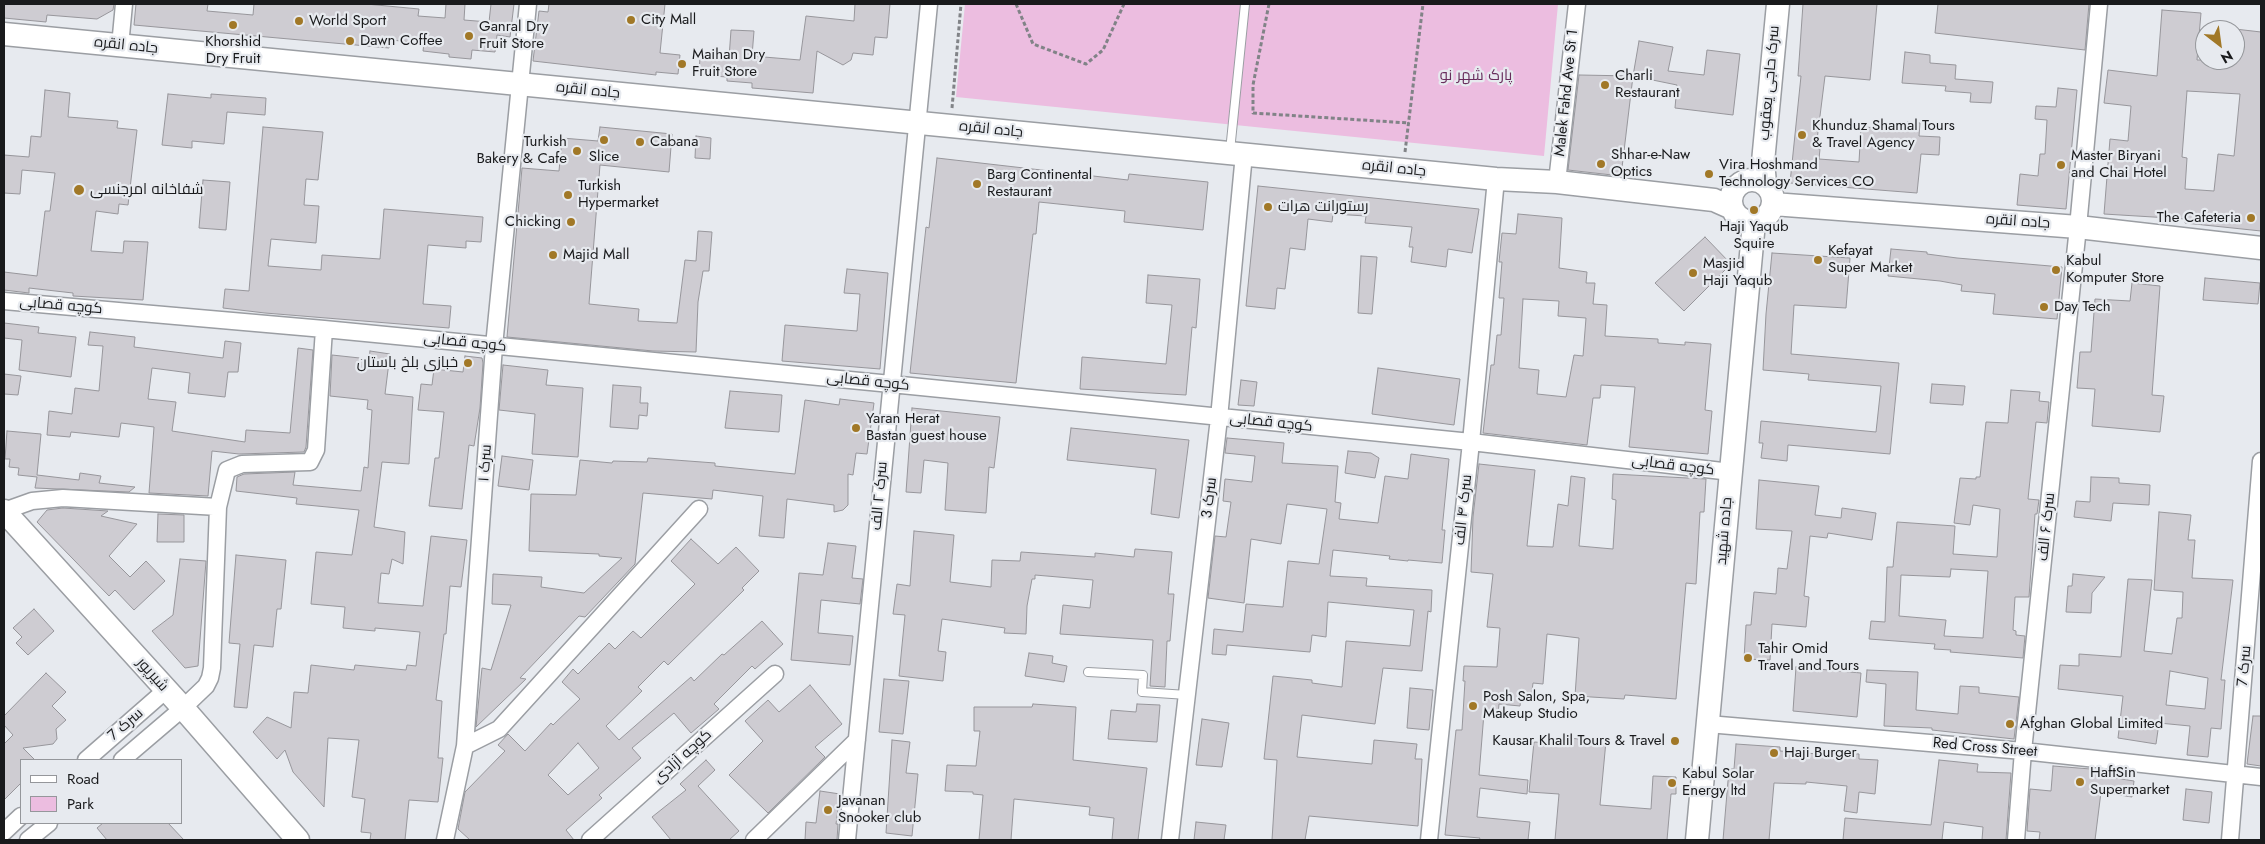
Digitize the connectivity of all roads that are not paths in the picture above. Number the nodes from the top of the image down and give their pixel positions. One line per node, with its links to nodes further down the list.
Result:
1 (124, 4): 9 (street)
2 (528, 4): 11 (street, سرک ۱)
3 (929, 4): 12 (street, سرک ۲ الف)
4 (1245, 4): 13 (lane)
5 (1577, 4): 16 (street, Malek Fahd Ave St 1)
6 (1778, 4): 14 (main road, سرک حاجی یعقوب)
7 (2099, 4): 20 (street, سرک ۶ الف)
8 (4, 34): 9 (main road, جادہ انقرہ)
9 (120, 46): 10 (main road, جادہ انقرہ)
10 (249, 58): 11 (main road, جاده انقره)
11 (519, 84): 12 (main road, جاده انقره); 24 (street, سرک ۱)
12 (916, 123): 13 (main road, جاده انقره); 25 (street, سرک ۲ الف)
13 (1237, 154): 15 (main road, جاده انقره); 26 (street, سرک 3)
14 (1764, 172): 17 (main road); 18 (main road)
15 (1496, 179): 16 (main road, جاده انقره); 27 (street, سرک ۴ الف)
16 (1557, 182): 18 (main road, جاده انقره)
17 (1773, 204): 19 (main road); 20 (main road, جاده انقره)
18 (1732, 208): 19 (main road)
19 (1754, 222): 29 (main road, جاده شهید)
20 (2078, 227): 21 (main road, جاده انقره); 41 (street, سرک ۶ الف)
21 (2261, 248)
22 (4, 301): 23 (street, کوچه قصابی)
23 (324, 329): 24 (street, کوچه قصابی); 30 (street, سرک 7)
24 (494, 346): 25 (street, کوچه قصابی); 40 (street, سرک ۱)
25 (891, 384): 26 (street, کوچه قصابی); 39 (street, سرک ۲ الف)
26 (1219, 418): 27 (street, کوچه قصابی); 36 (street, سرک 3)
27 (1471, 442): 29 (street, کوچه قصابی); 57 (street, سرک ۴ الف)
28 (2261, 461): 44 (street, سرک 7)
29 (1731, 472): 38 (main road, جاده شهید)
30 (218, 507): 32 (street); 37 (street, سرک 7)
31 (699, 509): 40 (street)
32 (4, 511): 35 (main road, شیرپور)
33 (1088, 672): 36 (lane)
34 (775, 674): 53 (street, کوچه آزادی)
35 (166, 690): 37 (main road, شیرپور); 42 (street, سرک 7)
36 (1187, 695): 56 (street, سرک 3)
37 (182, 708): 43 (street, سرک 7); 51 (main road, شیرپور)
38 (1708, 724): 41 (street, Red Cross Street); 58 (main road, جاده شهید)
39 (857, 740): 54 (street); 55 (street, سرک ۲ الف)
40 (465, 746): 52 (street, سرک ۱)
41 (2023, 751): 44 (street, Red Cross Street); 49 (street, سرک ۶ الف)
42 (87, 759)
43 (123, 759)
44 (2236, 775): 45 (street, Red Cross Street); 59 (street, سرک 7)
45 (2261, 777)
46 (20, 817): 48 (street)
47 (48, 824): 50 (street)
48 (4, 832)
49 (2017, 833)
50 (28, 840)
51 (298, 840)
52 (445, 840)
53 (590, 840)
54 (754, 840)
55 (847, 840)
56 (1170, 840)
57 (1428, 840)
58 (1697, 840)
59 (2230, 840)

